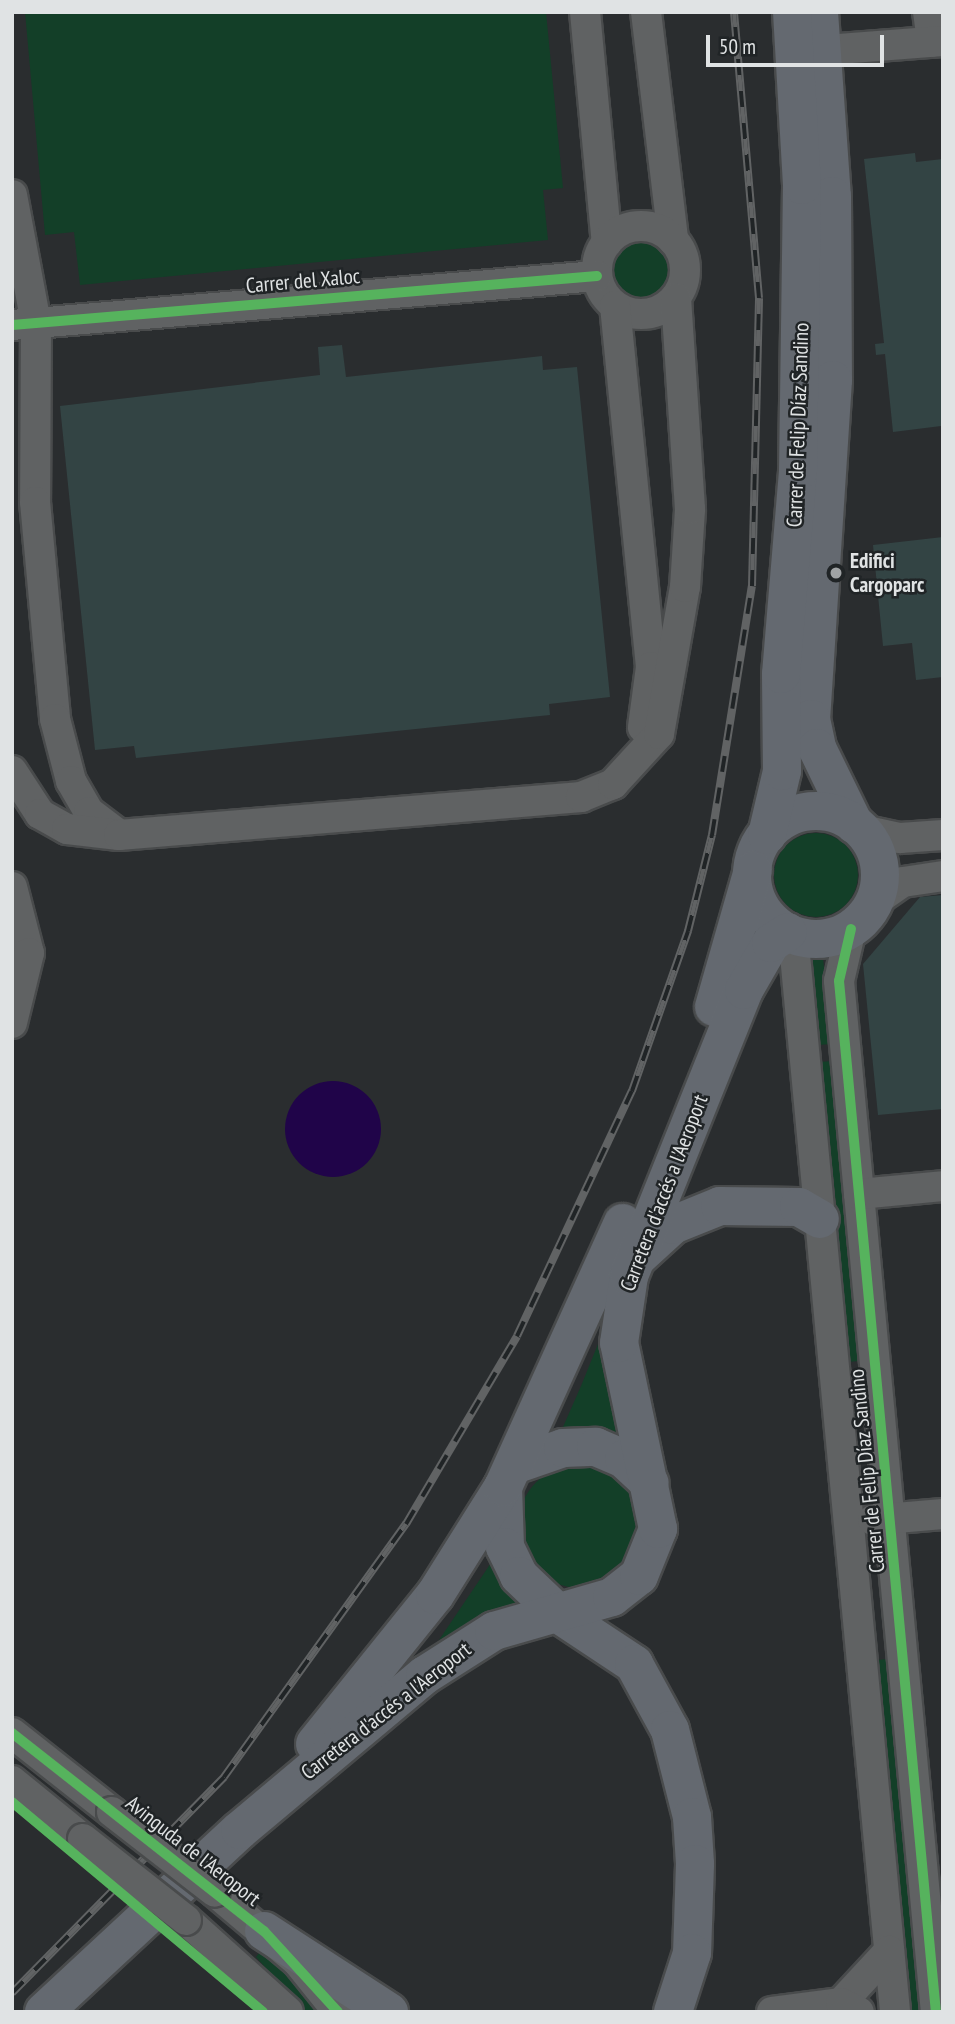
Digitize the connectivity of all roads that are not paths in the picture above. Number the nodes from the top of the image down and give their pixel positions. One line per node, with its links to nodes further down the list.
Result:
1 (585, 12): 10 (street)
2 (646, 12): 9 (street)
3 (792, 12): 7 (main road, Carrer de Felip Díaz Sandino)
4 (819, 12): 7 (main road, Carrer de Felip Díaz Sandino)
5 (928, 12): 6 (street)
6 (937, 42): 7 (street)
7 (809, 52): 18 (main road, Carrer de Felip Díaz Sandino); 21 (main road, Carrer de Felip Díaz Sandino)
8 (12, 195): 14 (street)
9 (673, 240): 10 (street); 12 (street)
10 (607, 243): 11 (street)
11 (597, 276): 13 (street); 14 (street, Carrer del Xaloc)
12 (676, 298): 13 (street); 15 (street)
13 (615, 306): 15 (street)
14 (24, 324): 16 (street)
15 (635, 766): 19 (street)
16 (70, 777): 17 (street); 19 (street)
17 (15, 778): 19 (street)
18 (858, 827): 20 (street); 21 (main road); 24 (main road)
19 (118, 835)
20 (943, 835)
21 (760, 853): 25 (main road); 31 (main road, Carretera d'accés a l'Aeroport)
22 (943, 876): 24 (street)
23 (12, 887): 26 (street)
24 (862, 915): 25 (main road); 28 (street, Carrer de Felip Díaz Sandino)
25 (790, 933): 29 (street, Carrer de Felip Díaz Sandino); 30 (main road, Carretera d'accés a l'Aeroport)
26 (12, 1023)
27 (943, 1186): 28 (street)
28 (859, 1194): 34 (street, Carrer de Felip Díaz Sandino)
29 (821, 1219): 30 (main road); 35 (street, Carrer de Felip Díaz Sandino)
30 (635, 1260): 32 (main road, Carretera d'accés a l'Aeroport)
31 (508, 1476): 32 (main road); 36 (main road); 39 (main road, Carretera d'accés a l'Aeroport)
32 (650, 1483): 36 (main road, Carretera d'accés a l'Aeroport)
33 (943, 1514): 34 (street)
34 (891, 1518): 35 (street); 51 (street, Carrer de Felip Díaz Sandino)
35 (850, 1523): 41 (street, Carrer de Felip Díaz Sandino)
36 (560, 1615): 39 (main road, Carretera d'accés a l'Aeroport); 48 (main road)
37 (12, 1733): 40 (street, Avinguda de l'Aeroport, bridge)
38 (12, 1781): 45 (street, bridge)
39 (240, 1830): 44 (main road, Carretera d'accés a l'Aeroport)
40 (264, 1931): 46 (street, Avinguda de l'Aeroport); 47 (main road)
41 (889, 1951): 42 (street); 50 (street, Carrer de Felip Díaz Sandino)
42 (850, 2007): 43 (street)
43 (809, 2009): 49 (street)
44 (44, 2012)
45 (288, 2012)
46 (338, 2012)
47 (389, 2012)
48 (673, 2012)
49 (772, 2012)
50 (895, 2012)
51 (936, 2012)

